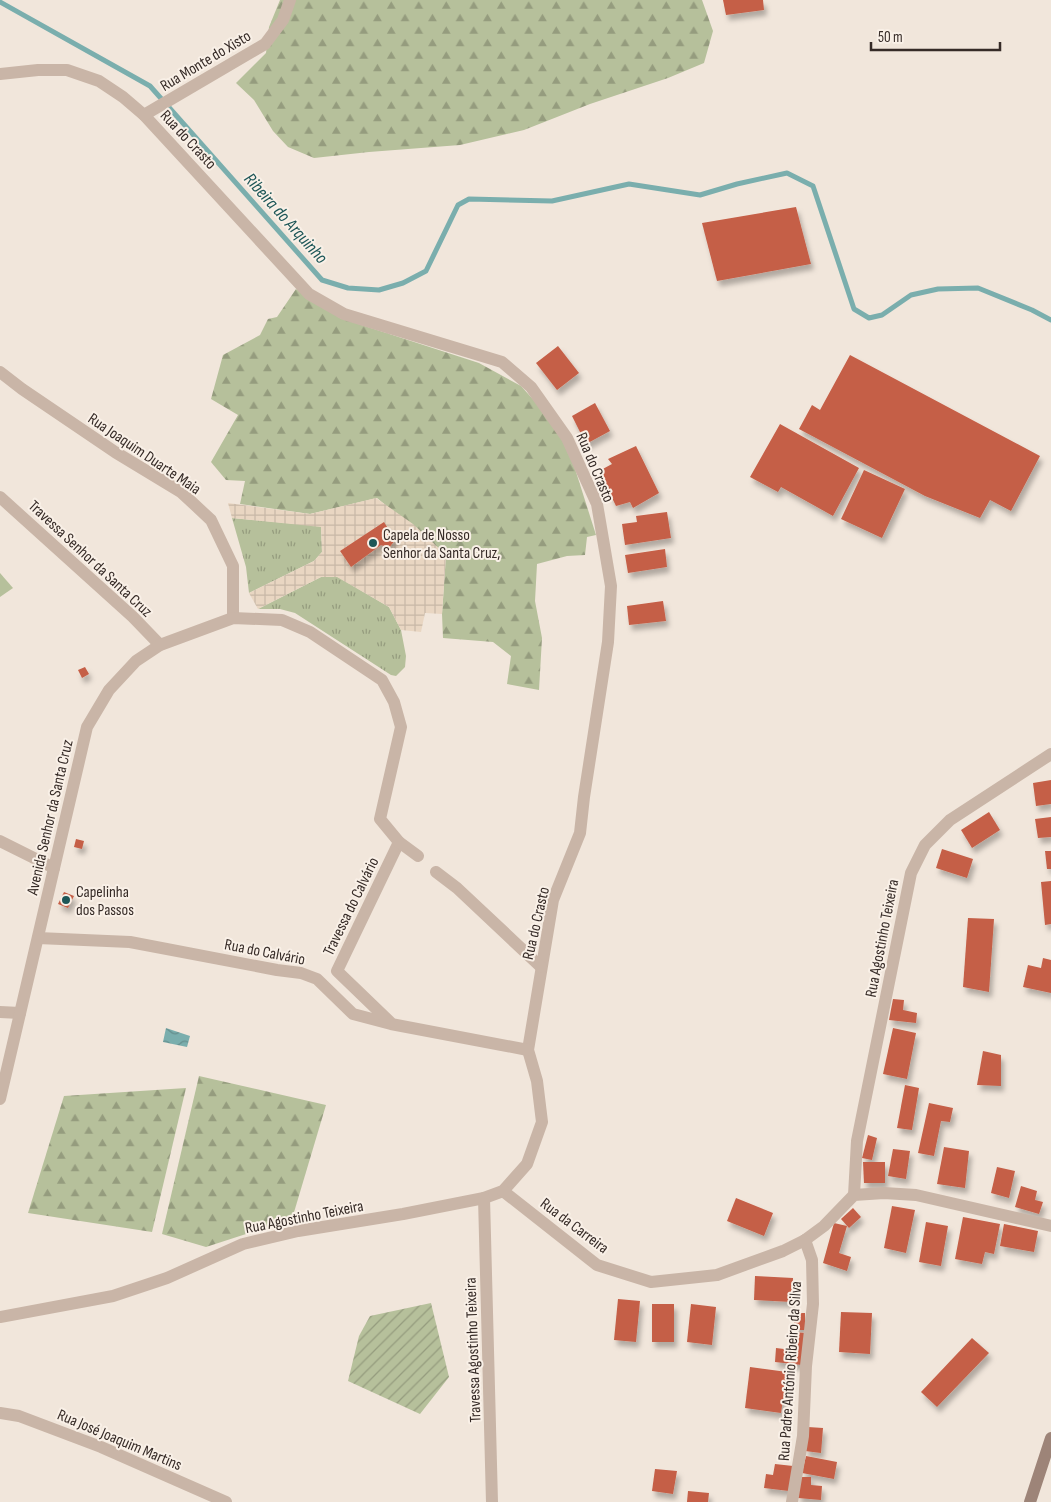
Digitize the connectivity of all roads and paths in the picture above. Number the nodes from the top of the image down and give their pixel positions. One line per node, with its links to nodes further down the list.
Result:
1 (290, 0): 3 (street, Rua Monte do Xisto)
2 (0, 74): 3 (street, Rua do Crasto)
3 (150, 112): 15 (street, Rua do Crasto)
4 (0, 372): 6 (street, Rua Joaquim Duarte Maia)
5 (0, 497): 7 (street, Travessa Senhor da Santa Cruz)
6 (233, 618): 7 (street, Avenida Senhor da Santa Cruz); 10 (street)
7 (160, 645): 12 (street, Avenida Senhor da Santa Cruz)
8 (1051, 754): 22 (street, Rua Agostinho Teixeira)
9 (0, 841): 12 (street)
10 (399, 842): 11 (street); 18 (street, Travessa do Calvário)
11 (418, 856)
12 (54, 868): 14 (street, Avenida Senhor da Santa Cruz)
13 (436, 872): 15 (street)
14 (38, 938): 17 (street, Avenida Senhor da Santa Cruz); 18 (street, Rua do Calvário)
15 (541, 967): 19 (street, Rua do Crasto)
16 (0, 1012): 17 (street)
17 (20, 1013): 20 (street, Avenida Senhor da Santa Cruz)
18 (391, 1024): 19 (street, Rua do Calvário)
19 (528, 1050): 21 (street, Rua do Crasto)
20 (0, 1099)
21 (503, 1191): 23 (street, Rua Agostinho Teixeira); 25 (street, Rua da Carreira)
22 (854, 1195): 24 (street); 25 (street)
23 (484, 1198): 26 (street, Rua Agostinho Teixeira); 30 (street, Travessa Agostinho Teixeira)
24 (1051, 1226)
25 (805, 1240): 31 (street, Rua Padre António Ribeiro da Silva)
26 (0, 1317)
27 (0, 1413): 29 (street, Rua José Joaquim Martins)
28 (1051, 1438): 32 (street)
29 (226, 1502)
30 (492, 1502)
31 (792, 1502)
32 (1030, 1502)

